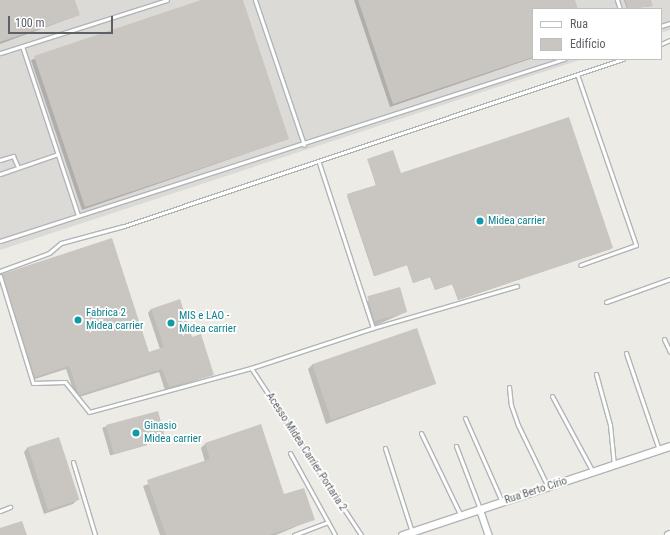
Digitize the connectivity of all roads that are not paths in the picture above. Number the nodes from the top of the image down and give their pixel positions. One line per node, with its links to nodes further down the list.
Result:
1 (167, 0): 3 (lane)
2 (255, 0): 8 (lane)
3 (22, 46): 4 (lane); 9 (lane)
4 (0, 53)
5 (561, 60): 8 (lane)
6 (620, 60): 7 (lane)
7 (578, 77): 11 (lane); 16 (lane)
8 (304, 144): 14 (lane)
9 (58, 154): 12 (lane); 14 (lane)
10 (0, 160): 12 (lane)
11 (319, 163): 17 (lane); 22 (lane)
12 (18, 167): 13 (lane)
13 (0, 174)
14 (78, 215): 15 (lane)
15 (0, 241)
16 (580, 265)
17 (0, 271)
18 (0, 276): 26 (lane)
19 (670, 279): 21 (lane)
20 (517, 286): 22 (lane)
21 (606, 302)
22 (373, 328): 26 (lane)
23 (664, 339): 24 (lane)
24 (670, 352)
25 (626, 353): 35 (lane)
26 (251, 368): 51 (lane, Acesso Midea Carrier Portaria 2)
27 (596, 374): 38 (lane)
28 (509, 387): 40 (lane)
29 (552, 396): 39 (lane)
30 (465, 418): 41 (lane)
31 (421, 433): 45 (lane)
32 (456, 446): 43 (lane)
33 (670, 446): 35 (street, Rua Berto Círio)
34 (385, 448): 47 (lane)
35 (659, 450): 38 (street, Rua Berto Círio)
36 (290, 453): 46 (lane)
37 (73, 462): 48 (lane)
38 (614, 465): 39 (street, Rua Berto Círio)
39 (593, 472): 40 (street, Rua Berto Círio)
40 (548, 487): 41 (street, Rua Berto Círio)
41 (502, 502): 43 (street, Rua Berto Círio)
42 (10, 507): 44 (lane)
43 (480, 509): 45 (street, Rua Berto Círio); 53 (street)
44 (0, 511)
45 (461, 516): 47 (street, Rua Berto Círio)
46 (328, 522): 49 (lane); 50 (lane)
47 (412, 532): 52 (street, Rua Berto Círio)
48 (95, 535)
49 (294, 535)
50 (335, 535)
51 (361, 535)
52 (402, 535)
53 (489, 535)

